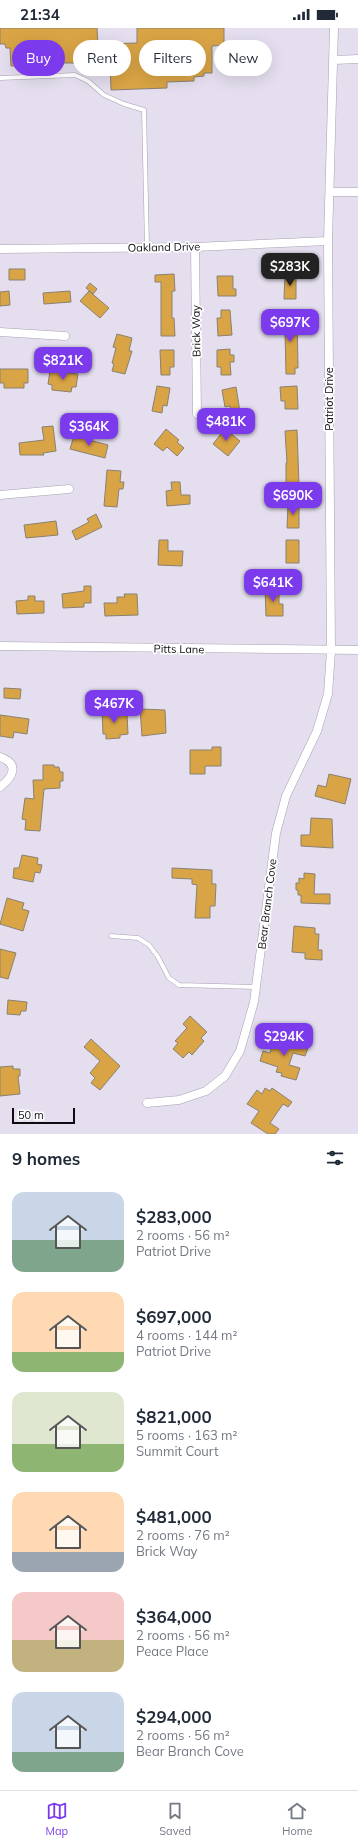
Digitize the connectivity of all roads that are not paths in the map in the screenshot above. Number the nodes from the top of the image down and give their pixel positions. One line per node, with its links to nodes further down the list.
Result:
1 (334, 28): 3 (street, Patriot Drive)
2 (358, 59): 3 (street)
3 (334, 60): 5 (street, Patriot Drive)
4 (0, 78): 8 (lane)
5 (330, 192): 6 (street); 7 (street, Patriot Drive)
6 (358, 192)
7 (328, 242): 9 (street, Oakland Drive); 18 (street, Patriot Drive)
8 (147, 247): 9 (street, Oakland Drive); 10 (street, Oakland Drive)
9 (195, 247): 13 (street, Brick Way)
10 (0, 249)
11 (0, 332): 12 (street)
12 (65, 336)
13 (197, 414)
14 (70, 488): 15 (street)
15 (0, 495)
16 (0, 646): 18 (street, Pitts Lane)
17 (358, 650): 18 (street, Pitts Lane)
18 (331, 651): 22 (street, Bear Branch Cove)
19 (0, 757): 20 (street)
20 (0, 787)
21 (111, 936): 22 (lane)
22 (256, 987): 23 (street, Bear Branch Cove)
23 (147, 1103)

